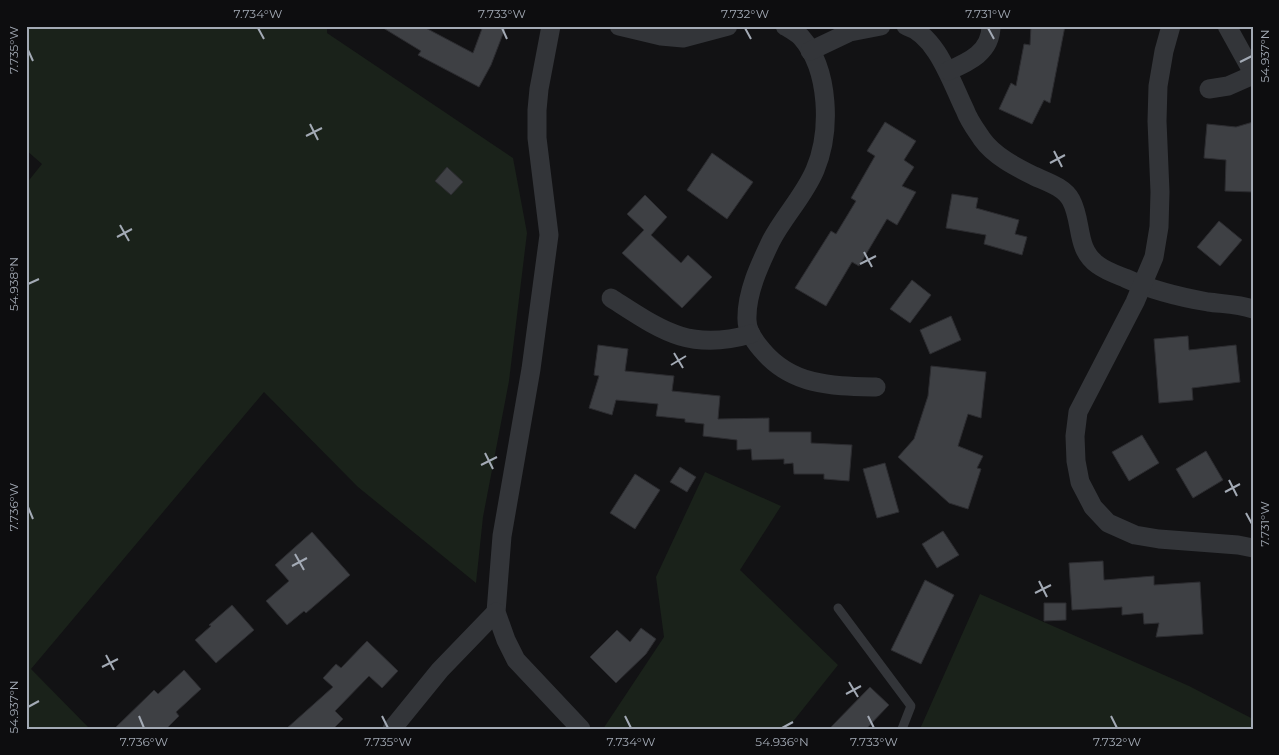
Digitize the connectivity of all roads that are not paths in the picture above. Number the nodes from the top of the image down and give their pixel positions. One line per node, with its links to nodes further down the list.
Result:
1 (551, 26): 21 (street)
2 (619, 26): 3 (street)
3 (728, 26)
4 (785, 26): 10 (street)
5 (881, 26): 10 (street)
6 (991, 26): 11 (street)
7 (1171, 26): 14 (street)
8 (1227, 26): 12 (street)
9 (909, 27): 11 (street)
10 (810, 51): 17 (street)
11 (948, 71): 14 (street)
12 (1253, 74): 13 (street)
13 (1209, 89)
14 (1141, 286): 16 (street); 19 (street)
15 (611, 298): 17 (street)
16 (1253, 308)
17 (751, 334): 18 (street)
18 (876, 387)
19 (1253, 548)
20 (838, 608): 24 (lane)
21 (496, 612): 22 (street); 23 (street)
22 (392, 729)
23 (581, 729)
24 (902, 729)

